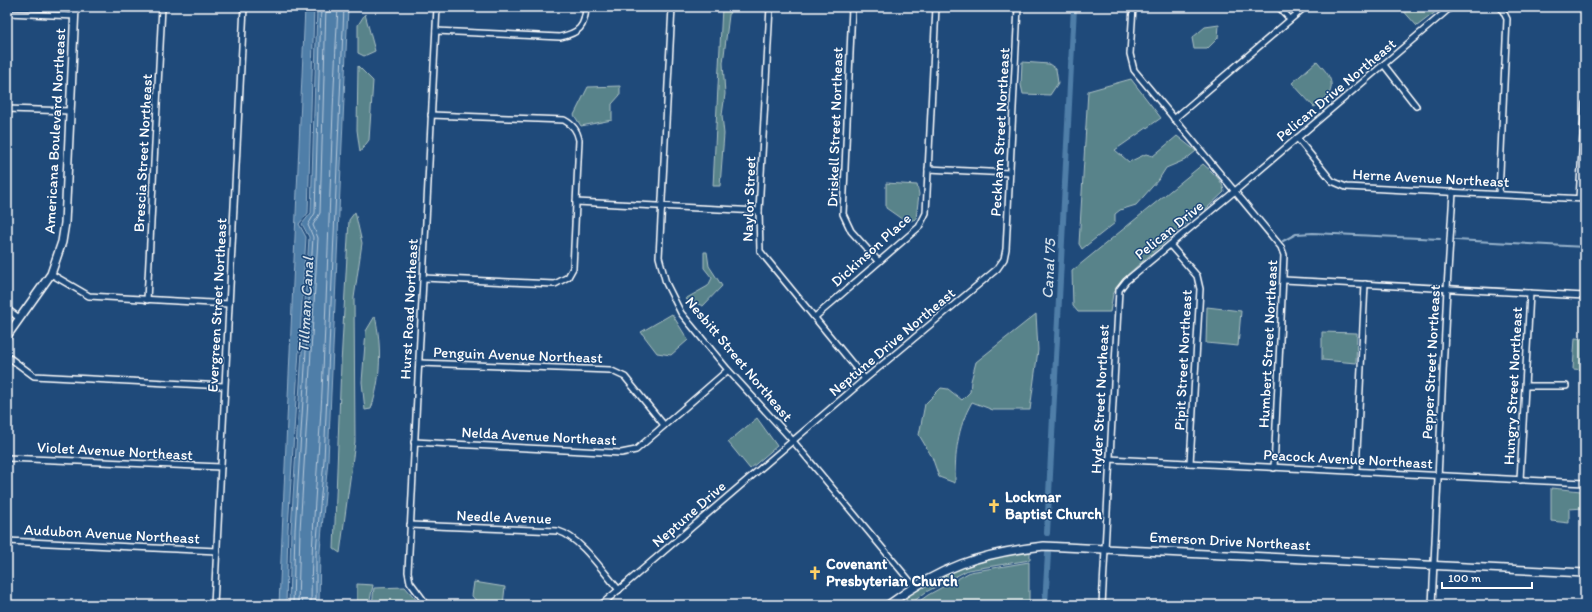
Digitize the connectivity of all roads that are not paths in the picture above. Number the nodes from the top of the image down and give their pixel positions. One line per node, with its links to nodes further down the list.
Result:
1 (75, 7): 17 (street, Americana Boulevard Northeast)
2 (162, 7): 48 (street, Brescia Street Northeast)
3 (244, 7): 49 (street, Evergreen Street Northeast)
4 (437, 7): 19 (street, Hurst Road Northeast)
5 (586, 7): 19 (street)
6 (672, 7): 35 (street, Nesbitt Street Northeast)
7 (770, 7): 36 (street, Naylor Street)
8 (852, 7): 39 (street, Driskell Street Northeast)
9 (936, 7): 28 (street, Dickinson Place)
10 (1018, 7): 29 (street, Peckham Street Northeast)
11 (1133, 7): 26 (street, Humbert Street Northeast)
12 (1279, 7): 18 (street)
13 (1305, 7): 18 (street)
14 (1451, 7): 20 (street, Pelican Drive Northeast)
15 (1501, 7): 32 (street)
16 (7, 13): 17 (street)
17 (75, 16): 24 (street, Americana Boulevard Northeast)
18 (1290, 19): 26 (street)
19 (436, 31): 25 (street, Hurst Road Northeast)
20 (1384, 65): 22 (street); 27 (street, Pelican Drive Northeast)
21 (1585, 104): 33 (street)
22 (1416, 106)
23 (7, 109): 24 (street)
24 (70, 111): 40 (street, Americana Boulevard Northeast)
25 (431, 115): 34 (street); 41 (street, Hurst Road Northeast)
26 (1174, 119): 30 (street, Humbert Street Northeast)
27 (1297, 138): 30 (street, Pelican Drive Northeast); 31 (street, Herne Avenue Northeast)
28 (928, 169): 29 (street); 39 (street, Dickinson Place)
29 (1009, 173): 38 (street, Peckham Street Northeast)
30 (1235, 191): 37 (street, Pelican Drive); 42 (street, Humbert Street Northeast)
31 (1453, 192): 32 (street, Herne Avenue Northeast); 44 (street, Pepper Street Northeast)
32 (1500, 194): 33 (street, Herne Avenue Northeast)
33 (1582, 199)
34 (576, 202): 35 (street); 41 (street)
35 (662, 207): 36 (street); 56 (street, Nesbitt Street Northeast)
36 (759, 211): 51 (street, Naylor Street)
37 (1170, 244): 45 (street, Pelican Drive); 66 (street, Pipit Street Northeast)
38 (1004, 259): 57 (street, Neptune Drive Northeast)
39 (878, 261): 51 (street, Dickinson Place)
40 (51, 274): 48 (street); 52 (street, Americana Boulevard Northeast)
41 (423, 278): 55 (street, Hurst Road Northeast)
42 (1284, 280): 43 (street); 68 (street, Humbert Street Northeast)
43 (1365, 284): 44 (street); 69 (street)
44 (1447, 288): 46 (street); 70 (street, Pepper Street Northeast)
45 (1119, 290): 65 (street, Hyder Street Northeast)
46 (1530, 293): 47 (street); 59 (street, Hungry Street Northeast)
47 (1585, 296)
48 (147, 300): 49 (street)
49 (229, 304): 58 (street, Evergreen Street Northeast)
50 (7, 309): 52 (street)
51 (815, 317): 57 (street, Naylor Street)
52 (19, 318): 53 (street, Americana Boulevard Northeast)
53 (7, 336)
54 (7, 356): 58 (street)
55 (419, 363): 61 (street, Penguin Avenue Northeast); 63 (street, Hurst Road Northeast)
56 (728, 370): 61 (street, Nelda Avenue Northeast); 62 (street, Nesbitt Street Northeast)
57 (865, 379): 62 (street, Neptune Drive Northeast)
58 (224, 386): 67 (street, Evergreen Street Northeast)
59 (1526, 386): 60 (street); 71 (street, Hungry Street Northeast)
60 (1566, 386)
61 (664, 425): 63 (street, Nelda Avenue Northeast)
62 (793, 441): 79 (street, Nesbitt Street Northeast); 80 (street, Neptune Drive)
63 (414, 442): 73 (street, Hurst Road Northeast)
64 (7, 458): 67 (street, Violet Avenue Northeast)
65 (1109, 459): 66 (street, Peacock Avenue Northeast); 75 (street, Hyder Street Northeast)
66 (1190, 463): 68 (street, Peacock Avenue Northeast)
67 (221, 467): 76 (street, Evergreen Street Northeast)
68 (1274, 468): 69 (street, Peacock Avenue Northeast)
69 (1356, 472): 70 (street, Peacock Avenue Northeast)
70 (1438, 476): 71 (street, Peacock Avenue Northeast); 77 (street, Pepper Street Northeast)
71 (1520, 480): 72 (street, Peacock Avenue Northeast)
72 (1585, 483)
73 (410, 525): 80 (street, Needle Avenue); 82 (street, Hurst Road Northeast)
74 (7, 541): 76 (street, Audubon Avenue Northeast)
75 (1105, 548): 77 (street, Emerson Drive Northeast); 79 (street, Emerson Drive Northeast); 85 (street, Hyder Street Northeast)
76 (217, 551): 81 (street, Evergreen Street Northeast)
77 (1434, 565): 78 (street, Emerson Drive Northeast); 86 (street, Pepper Street Northeast)
78 (1585, 573)
79 (914, 586): 84 (street, Emerson Drive Northeast)
80 (619, 590): 83 (street, Neptune Drive)
81 (214, 605)
82 (427, 605)
83 (601, 605)
84 (888, 605)
85 (1102, 605)
86 (1432, 605)

